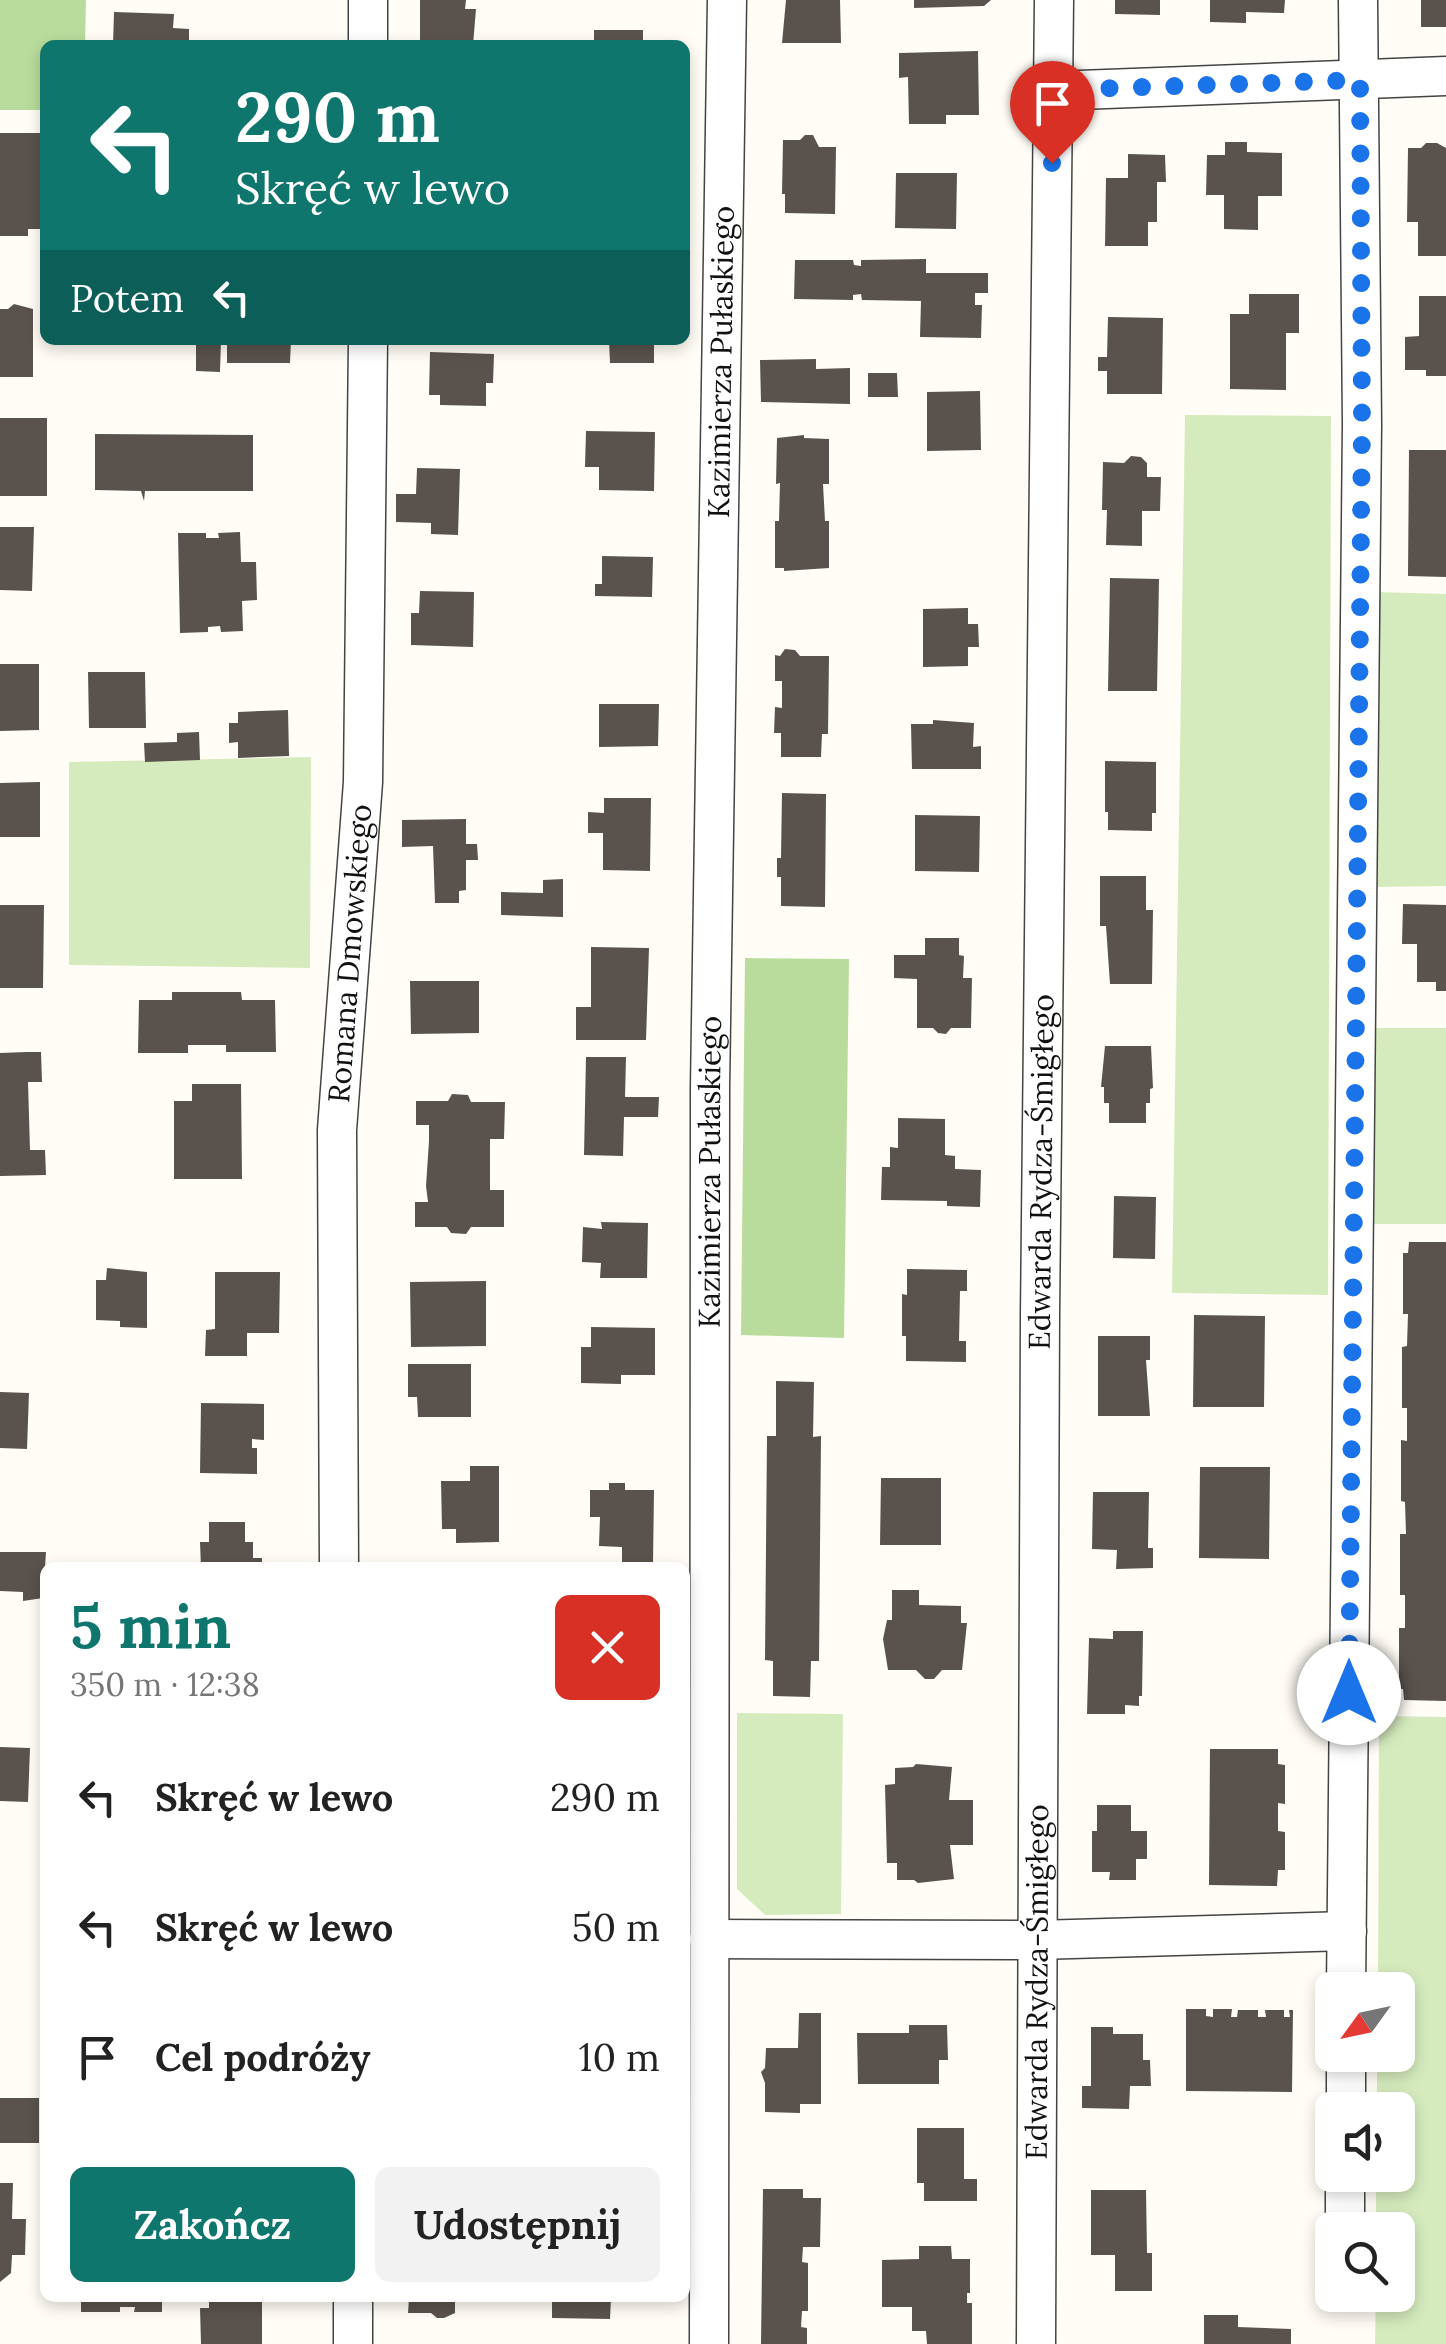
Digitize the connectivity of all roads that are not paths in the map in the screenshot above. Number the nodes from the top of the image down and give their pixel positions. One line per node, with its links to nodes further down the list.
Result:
1 (368, 0): 5 (street)
2 (727, 0): 12 (street, Kazimierza Pułaskiego)
3 (1054, 0): 8 (street, Edwarda Rydza-Śmigłego)
4 (1358, 0): 7 (street)
5 (368, 40)
6 (1446, 76): 7 (street)
7 (1360, 80): 8 (street); 11 (street)
8 (1053, 90): 13 (street, Edwarda Rydza-Śmigłego)
9 (368, 345): 10 (street, Romana Dmowskiego)
10 (338, 1562)
11 (1346, 1931): 13 (street); 14 (street)
12 (709, 1939): 13 (street); 17 (street, Kazimierza Pułaskiego)
13 (1037, 1940): 18 (street, Edwarda Rydza-Śmigłego)
14 (1346, 1972)
15 (353, 2302): 16 (street)
16 (353, 2344)
17 (709, 2344)
18 (1036, 2344)

